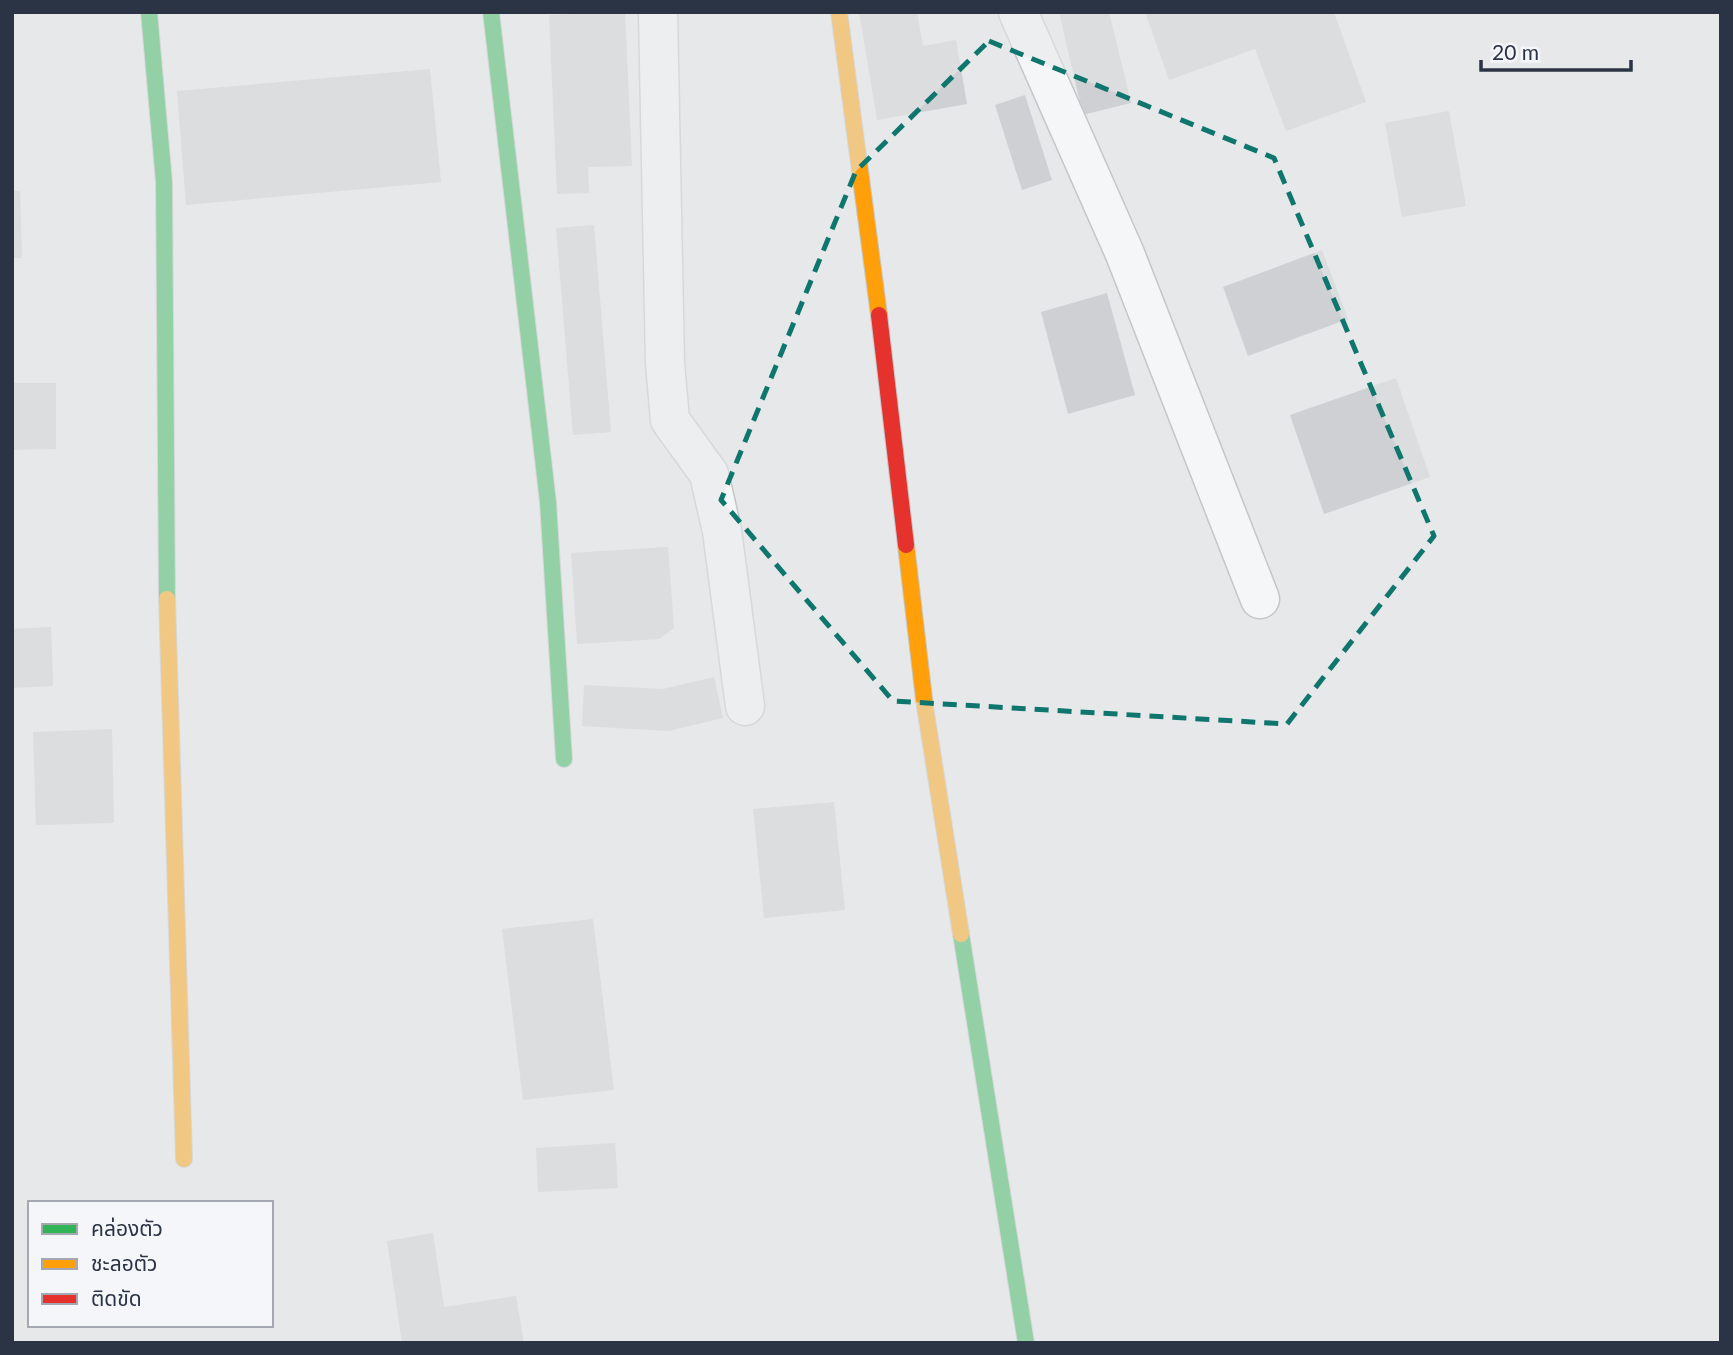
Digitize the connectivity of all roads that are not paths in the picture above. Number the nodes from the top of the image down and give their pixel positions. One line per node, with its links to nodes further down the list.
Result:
1 (149, 12): 9 (street)
2 (491, 12): 8 (street)
3 (658, 12): 7 (street)
4 (839, 12): 10 (street)
5 (1018, 12): 6 (street)
6 (1260, 599)
7 (745, 706)
8 (564, 760)
9 (184, 1159)
10 (1026, 1343)

